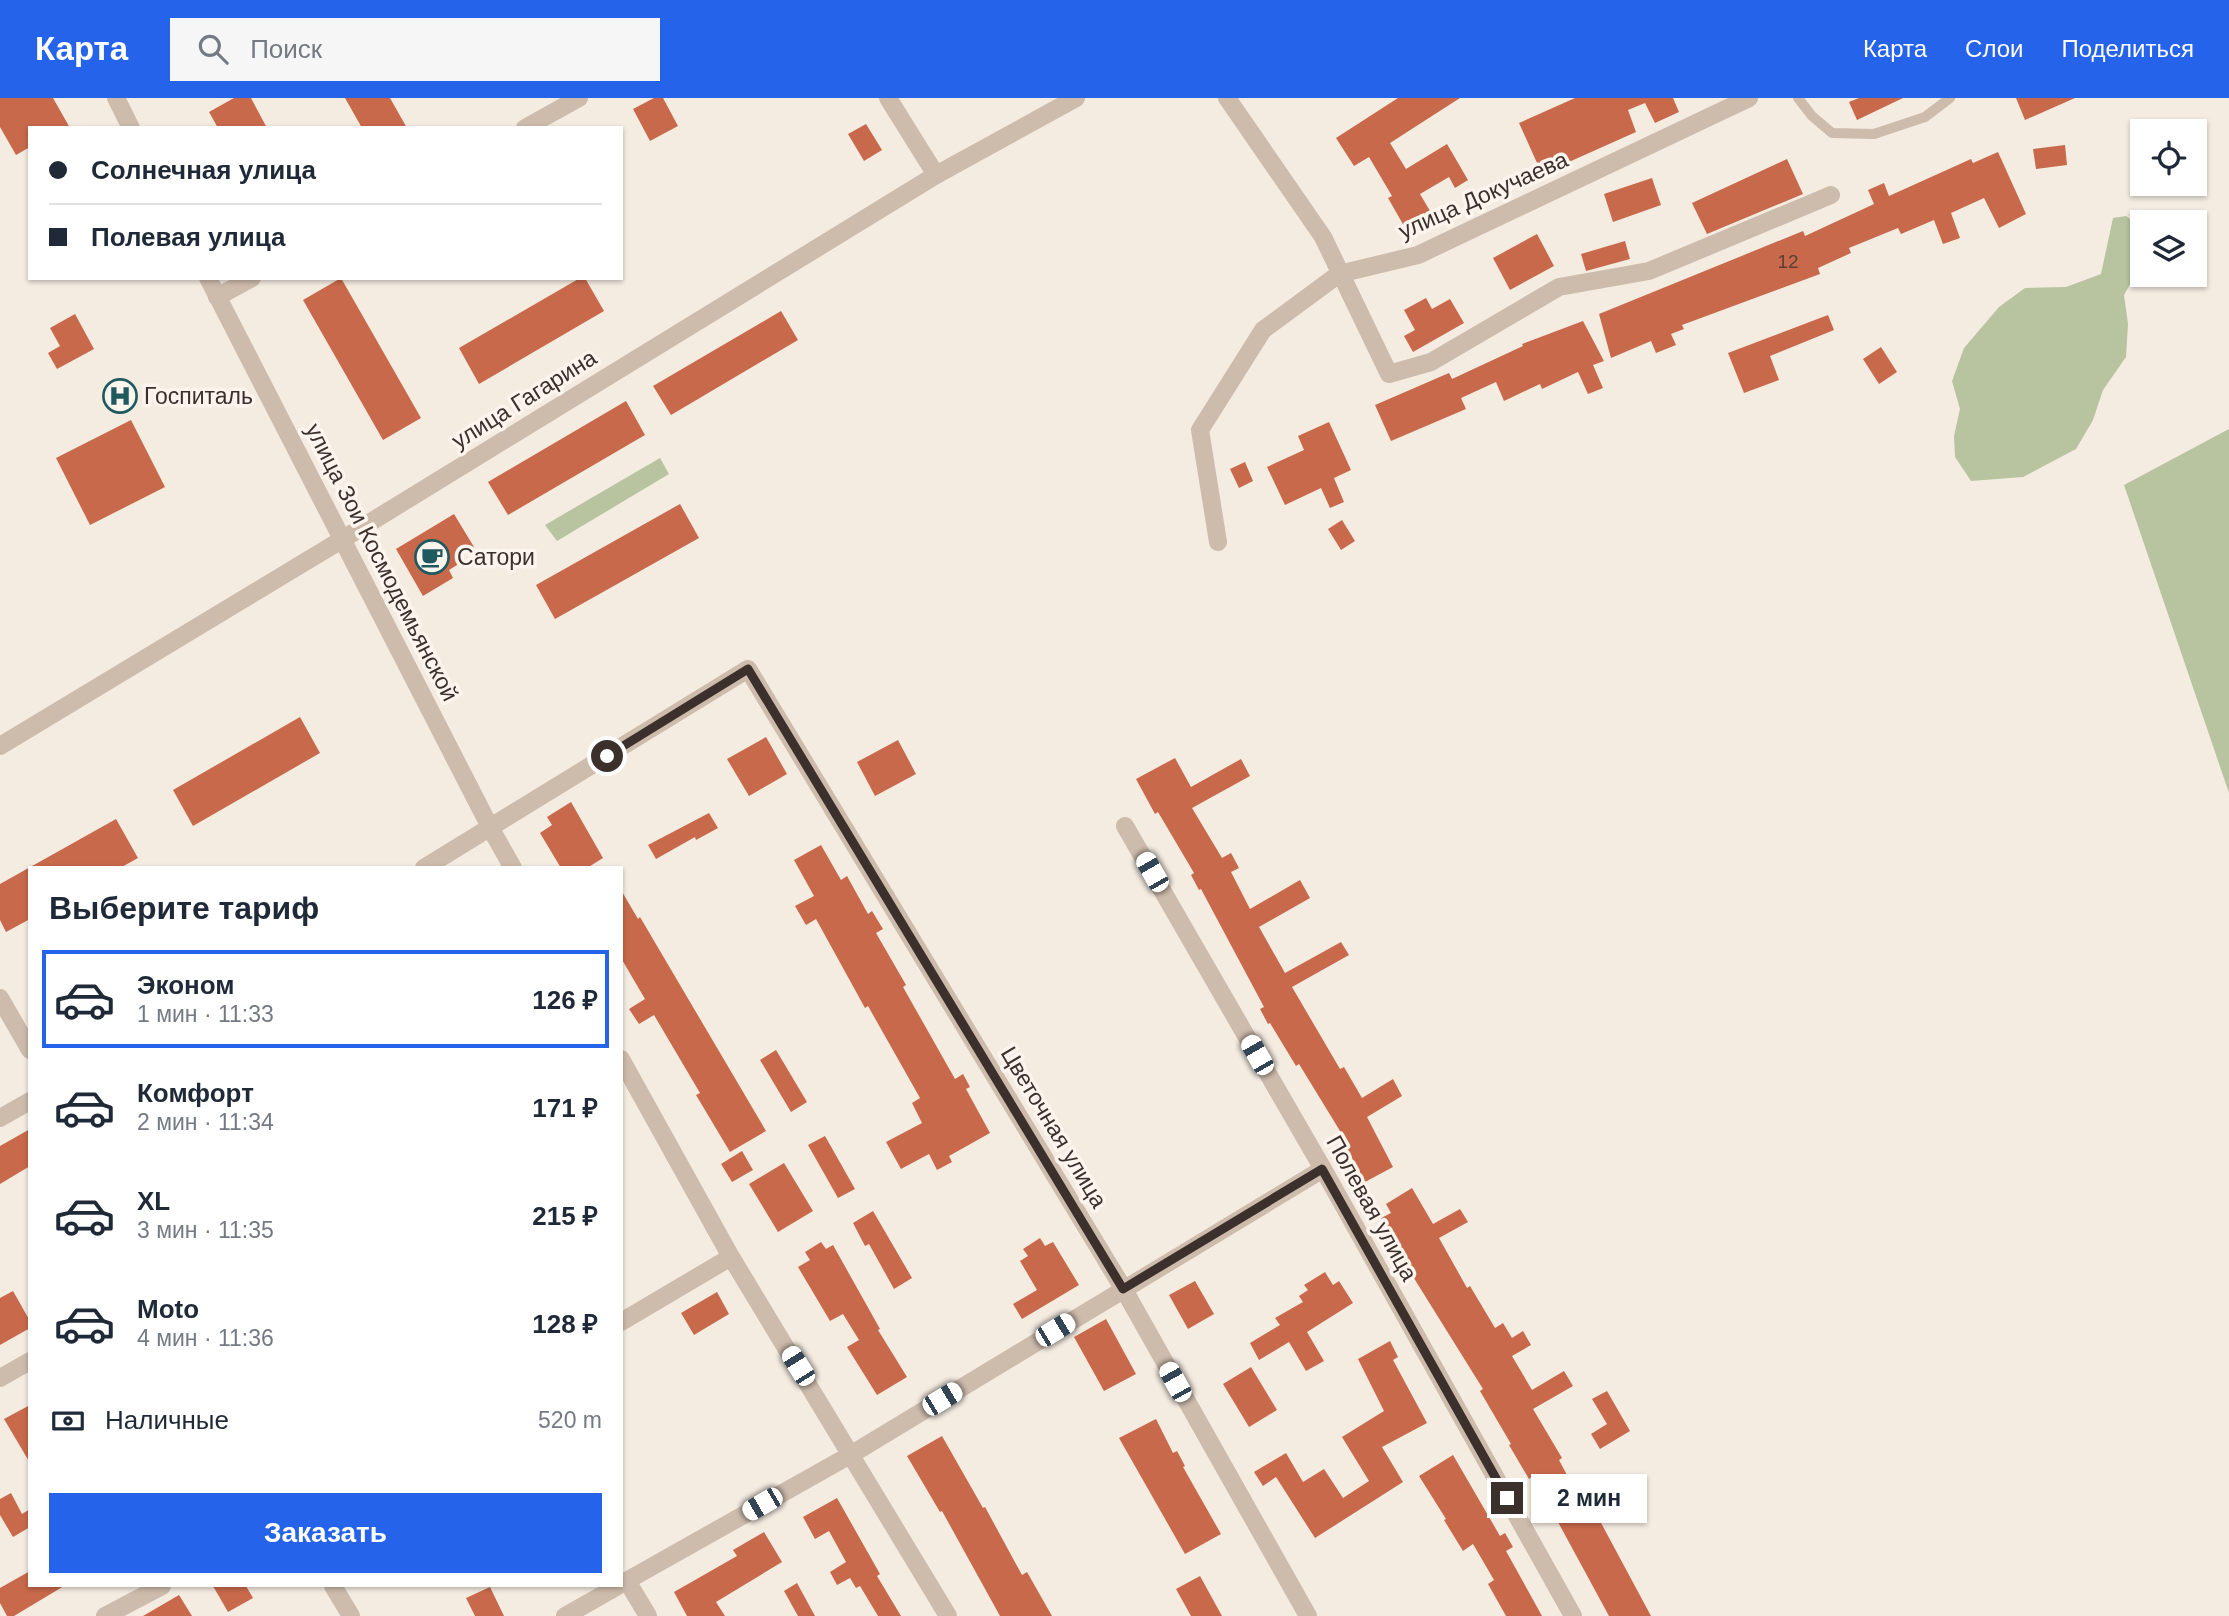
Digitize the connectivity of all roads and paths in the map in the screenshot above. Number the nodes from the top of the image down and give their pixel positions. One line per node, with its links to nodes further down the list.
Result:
1 (116, 98): 9 (street)
2 (579, 98): 10 (street)
3 (888, 98): 11 (street)
4 (1076, 98): 11 (street, улица Гагарина)
5 (1227, 98): 13 (street)
6 (1749, 98): 13 (street, улица Докучаева)
7 (1798, 98): 8 (lane)
8 (1950, 98)
9 (130, 126)
10 (529, 126)
11 (936, 175): 17 (street, улица Гагарина)
12 (1831, 195): 13 (street)
13 (1339, 274): 18 (street, улица Докучаева)
14 (209, 280): 16 (street, улица Зои Космодемьянской)
15 (248, 280): 16 (street)
16 (217, 297): 17 (street, улица Зои Космодемьянской)
17 (343, 540): 19 (street, улица Гагарина); 21 (street, улица Зои Космодемьянской)
18 (1218, 542)
19 (0, 747)
20 (1125, 826): 29 (street, Полевая улица)
21 (491, 829): 22 (street); 23 (street, улица Зои Космодемьянской); 31 (street, Цветочная улица)
22 (427, 866)
23 (512, 866)
24 (0, 998): 25 (street)
25 (28, 1047)
26 (623, 1063): 30 (street)
27 (28, 1102): 28 (street)
28 (0, 1118)
29 (1322, 1169): 31 (street); 47 (street, Полевая улица)
30 (731, 1257): 32 (street); 35 (street)
31 (1123, 1289): 35 (street); 46 (street, Цветочная улица)
32 (623, 1321)
33 (28, 1362): 34 (street)
34 (0, 1378)
35 (852, 1454): 36 (street); 45 (street)
36 (623, 1582)
37 (623, 1584): 44 (street)
38 (160, 1587): 41 (street)
39 (334, 1587): 42 (street)
40 (615, 1587): 43 (street)
41 (105, 1616)
42 (351, 1616)
43 (565, 1616)
44 (648, 1616)
45 (948, 1616)
46 (1308, 1616)
47 (1573, 1616)

